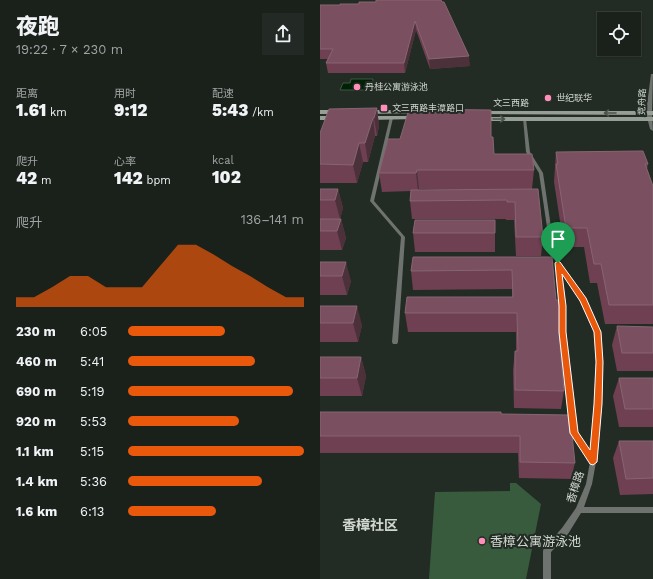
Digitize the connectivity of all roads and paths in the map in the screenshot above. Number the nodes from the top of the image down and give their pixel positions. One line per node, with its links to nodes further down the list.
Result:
1 (653, 75): 5 (street, 竞舟路)
2 (320, 112): 3 (main road)
3 (341, 112)
4 (363, 112): 9 (main road)
5 (651, 116): 10 (main road, 文三西路); 10 (main road, 文三西路, one-way to 10); 11 (street, 竞舟路)
6 (320, 118): 7 (main road)
7 (344, 118)
8 (360, 118): 9 (main road)
9 (392, 118): 13 (lane)
10 (524, 119): 12 (lane, 香樟路)
11 (653, 129)
12 (558, 263): 14 (path); 14 (lane, 香樟路)
13 (395, 342)
14 (593, 462): 15 (lane, 香樟路)
15 (579, 510): 16 (lane); 17 (lane, 香樟路)
16 (653, 510)
17 (547, 579)

